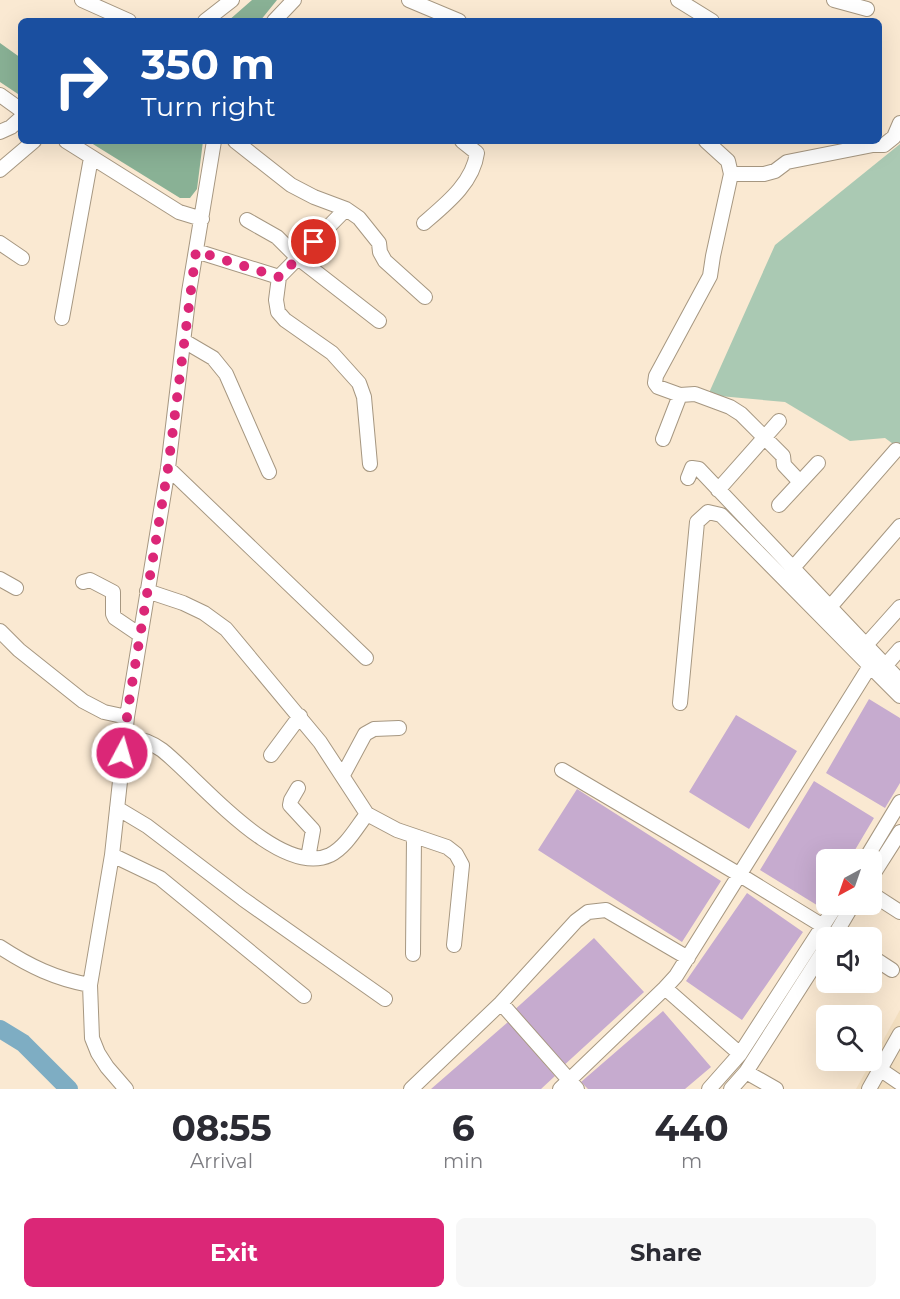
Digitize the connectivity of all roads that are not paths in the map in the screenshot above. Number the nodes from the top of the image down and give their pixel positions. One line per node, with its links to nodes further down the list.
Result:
1 (82, 0): 8 (street)
2 (232, 0): 9 (street)
3 (294, 0): 10 (street)
4 (409, 0): 11 (street)
5 (834, 0): 7 (street)
6 (684, 2): 12 (street)
7 (867, 9)
8 (122, 18)
9 (210, 18)
10 (278, 18)
11 (452, 18)
12 (708, 18)
13 (0, 95): 14 (street)
14 (18, 108)
15 (18, 121): 17 (street)
16 (900, 123): 26 (street)
17 (0, 132)
18 (30, 144): 25 (street)
19 (70, 144): 24 (street)
20 (214, 144): 28 (street)
21 (239, 144): 27 (street)
22 (467, 144): 30 (street)
23 (709, 144): 26 (street)
24 (91, 158): 28 (street); 37 (street)
25 (0, 170)
26 (731, 174): 40 (street)
27 (346, 209): 34 (street); 36 (street)
28 (202, 219): 32 (street)
29 (247, 220): 34 (street)
30 (424, 223)
31 (0, 243): 33 (street)
32 (196, 251): 35 (street); 39 (street)
33 (22, 258)
34 (298, 258): 35 (street); 38 (street)
35 (279, 277): 46 (street)
36 (425, 297)
37 (62, 318)
38 (379, 321)
39 (184, 340): 47 (street); 48 (street)
40 (680, 395): 42 (street); 43 (street)
41 (779, 421): 42 (street)
42 (765, 438): 50 (street); 51 (street)
43 (663, 439)
44 (896, 450): 54 (street)
45 (818, 463): 50 (street)
46 (370, 464)
47 (168, 468): 58 (street); 65 (street)
48 (269, 472)
49 (688, 478): 51 (street)
50 (800, 482): 52 (street)
51 (718, 489): 54 (street)
52 (779, 505)
53 (900, 526): 60 (street)
54 (792, 568): 60 (street)
55 (0, 579): 57 (street)
56 (83, 582): 62 (street)
57 (16, 588)
58 (147, 591): 62 (street); 71 (street)
59 (900, 607): 63 (street)
60 (830, 608): 63 (street)
61 (0, 631): 72 (street)
62 (140, 635): 72 (street)
63 (866, 645): 67 (street)
64 (900, 649): 67 (street)
65 (366, 658)
66 (870, 666): 69 (street); 70 (street); 88 (street)
67 (885, 666): 68 (street)
68 (900, 681)
69 (900, 696)
70 (680, 703)
71 (300, 716): 75 (street); 77 (street)
72 (127, 717): 74 (street)
73 (399, 728): 77 (street)
74 (124, 736): 80 (street); 86 (street)
75 (271, 755)
76 (562, 770): 88 (street)
77 (342, 775): 81 (street)
78 (298, 788): 86 (street)
79 (900, 802): 84 (street)
80 (117, 808): 85 (street); 103 (street)
81 (367, 814): 83 (street); 86 (street)
82 (900, 832): 87 (street)
83 (414, 836): 92 (street); 94 (street)
84 (872, 849)
85 (112, 855): 100 (street); 102 (street)
86 (308, 858)
87 (882, 860)
88 (740, 875): 91 (street); 96 (street)
89 (882, 900): 90 (street)
90 (900, 912)
91 (821, 927)
92 (454, 945)
93 (0, 947): 100 (street)
94 (413, 954)
95 (816, 955): 106 (street)
96 (688, 958): 101 (street); 104 (street)
97 (816, 963): 110 (street)
98 (882, 964): 99 (street)
99 (892, 970)
100 (90, 985): 113 (street)
101 (665, 988): 106 (street); 112 (street)
102 (304, 996)
103 (385, 999)
104 (501, 1003): 112 (street); 114 (street)
105 (900, 1034): 107 (street)
106 (740, 1054): 115 (street)
107 (882, 1068)
108 (880, 1071): 118 (street)
109 (882, 1071): 111 (street)
110 (746, 1072): 116 (street); 117 (street)
111 (900, 1083)
112 (569, 1086)
113 (126, 1089)
114 (411, 1089)
115 (709, 1089)
116 (731, 1089)
117 (776, 1089)
118 (869, 1089)

